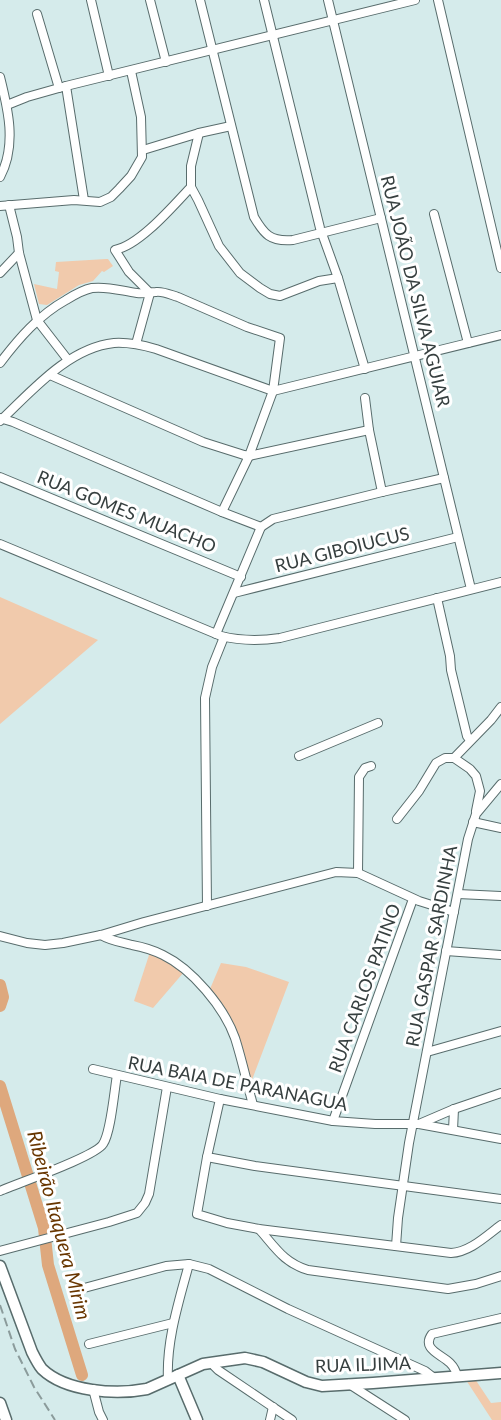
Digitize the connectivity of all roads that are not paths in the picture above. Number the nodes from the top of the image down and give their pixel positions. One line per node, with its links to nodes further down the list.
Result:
1 (91, 0): 16 (street)
2 (150, 0): 13 (street)
3 (200, 0): 12 (street)
4 (264, 0): 11 (street)
5 (328, 0): 10 (street, RUA JOÃO DA SILVA AGUIAR)
6 (415, 0): 8 (street)
7 (438, 0): 30 (street)
8 (388, 3): 10 (street)
9 (37, 14): 17 (street)
10 (333, 21): 11 (street); 27 (street, RUA JOÃO DA SILVA AGUIAR)
11 (273, 36): 12 (street); 28 (street)
12 (212, 51): 13 (street); 19 (street)
13 (166, 62): 14 (street)
14 (131, 71): 16 (street); 21 (street)
15 (0, 76): 18 (street)
16 (109, 76): 17 (street)
17 (62, 87): 18 (street); 24 (street)
18 (7, 105): 22 (street)
19 (231, 126): 20 (street); 28 (street)
20 (199, 133): 21 (street); 23 (street)
21 (143, 150): 24 (street)
22 (0, 177)
23 (191, 188): 32 (street); 33 (street)
24 (84, 200): 25 (street)
25 (4, 206): 29 (street)
26 (434, 213): 36 (street)
27 (381, 218): 28 (street); 38 (street, RUA JOÃO DA SILVA AGUIAR)
28 (322, 233): 32 (street)
29 (19, 253): 31 (street); 34 (street)
30 (501, 267)
31 (0, 273)
32 (338, 278): 41 (street)
33 (150, 293): 34 (street); 37 (street); 43 (street)
34 (37, 320): 39 (street); 40 (street)
35 (501, 335): 36 (street)
36 (468, 343): 38 (street)
37 (136, 344): 39 (street); 43 (street)
38 (415, 356): 41 (street); 49 (street, RUA JOÃO DA SILVA AGUIAR)
39 (68, 360): 42 (street)
40 (0, 363)
41 (365, 369): 43 (street)
42 (50, 375): 45 (street); 47 (street)
43 (273, 391): 47 (street)
44 (365, 398): 46 (street)
45 (1, 419): 51 (street)
46 (369, 430): 47 (street); 50 (street)
47 (249, 456): 51 (street)
48 (0, 477): 55 (street, RUA GOMES MUACHO)
49 (444, 478): 50 (street); 53 (street, RUA JOÃO DA SILVA AGUIAR)
50 (382, 492): 52 (street)
51 (222, 512): 52 (street)
52 (261, 527): 55 (street)
53 (458, 537): 57 (street, RUA JOÃO DA SILVA AGUIAR); 58 (street, RUA GIBOIUCUS)
54 (0, 544): 60 (street)
55 (241, 576): 58 (street)
56 (501, 582): 57 (street)
57 (471, 589): 59 (street)
58 (234, 593): 60 (street)
59 (437, 598): 60 (street); 63 (street)
60 (220, 636): 75 (street)
61 (501, 707): 63 (street)
62 (378, 723): 64 (street)
63 (470, 740): 65 (street)
64 (299, 756)
65 (454, 758): 68 (street); 69 (street)
66 (371, 766): 71 (street)
67 (501, 784): 68 (street, RUA GASPAR SARDINHA)
68 (474, 818): 70 (street); 72 (street, RUA GASPAR SARDINHA)
69 (397, 819)
70 (501, 828)
71 (358, 873): 74 (street); 75 (street)
72 (458, 894): 73 (street); 76 (street, RUA GASPAR SARDINHA)
73 (501, 896)
74 (413, 899): 76 (street); 90 (street, RUA CARLOS PATINO)
75 (207, 906): 77 (street)
76 (454, 912): 79 (street, RUA GASPAR SARDINHA)
77 (101, 935): 78 (street); 88 (street)
78 (0, 936)
79 (446, 951): 80 (street); 82 (street, RUA GASPAR SARDINHA)
80 (501, 956)
81 (501, 1031): 82 (street)
82 (427, 1052): 91 (street, RUA GASPAR SARDINHA)
83 (93, 1069): 84 (street, RUA BAIA DE PARANAGUA)
84 (117, 1075): 85 (street, RUA BAIA DE PARANAGUA); 96 (street)
85 (167, 1087): 87 (street, RUA BAIA DE PARANAGUA); 101 (street)
86 (501, 1094): 89 (street)
87 (220, 1099): 88 (street, RUA BAIA DE PARANAGUA); 94 (street)
88 (253, 1105): 90 (street, RUA BAIA DE PARANAGUA)
89 (454, 1109): 91 (street); 92 (street)
90 (333, 1121): 91 (street, RUA BAIA DE PARANAGUA)
91 (416, 1124): 92 (street); 95 (street, RUA GASPAR SARDINHA)
92 (453, 1131): 93 (street)
93 (501, 1139)
94 (207, 1157): 95 (street); 99 (street)
95 (403, 1186): 97 (street); 100 (street, RUA GASPAR SARDINHA)
96 (0, 1191)
97 (501, 1199)
98 (501, 1225): 100 (street)
99 (259, 1229): 100 (street); 104 (street)
100 (396, 1246)
101 (0, 1251)
102 (189, 1264): 105 (street); 107 (street); 113 (street)
103 (0, 1266): 115 (main road, RUA ILJIMA)
104 (501, 1275)
105 (73, 1291)
106 (501, 1318): 111 (street)
107 (173, 1323): 108 (street); 112 (street)
108 (89, 1344)
109 (211, 1362): 112 (main road, RUA ILJIMA); 114 (main road, RUA ILJIMA); 117 (street)
110 (501, 1373): 111 (main road, RUA ILJIMA)
111 (458, 1376): 113 (main road, RUA ILJIMA)
112 (173, 1378): 115 (main road, RUA ILJIMA); 118 (main road)
113 (434, 1378): 114 (main road, RUA ILJIMA)
114 (348, 1384): 123 (street)
115 (93, 1389): 120 (street)
116 (0, 1403): 119 (main road)
117 (273, 1407): 121 (street); 122 (street)
118 (194, 1418)
119 (6, 1420)
120 (104, 1420)
121 (270, 1420)
122 (292, 1420)
123 (405, 1420)

